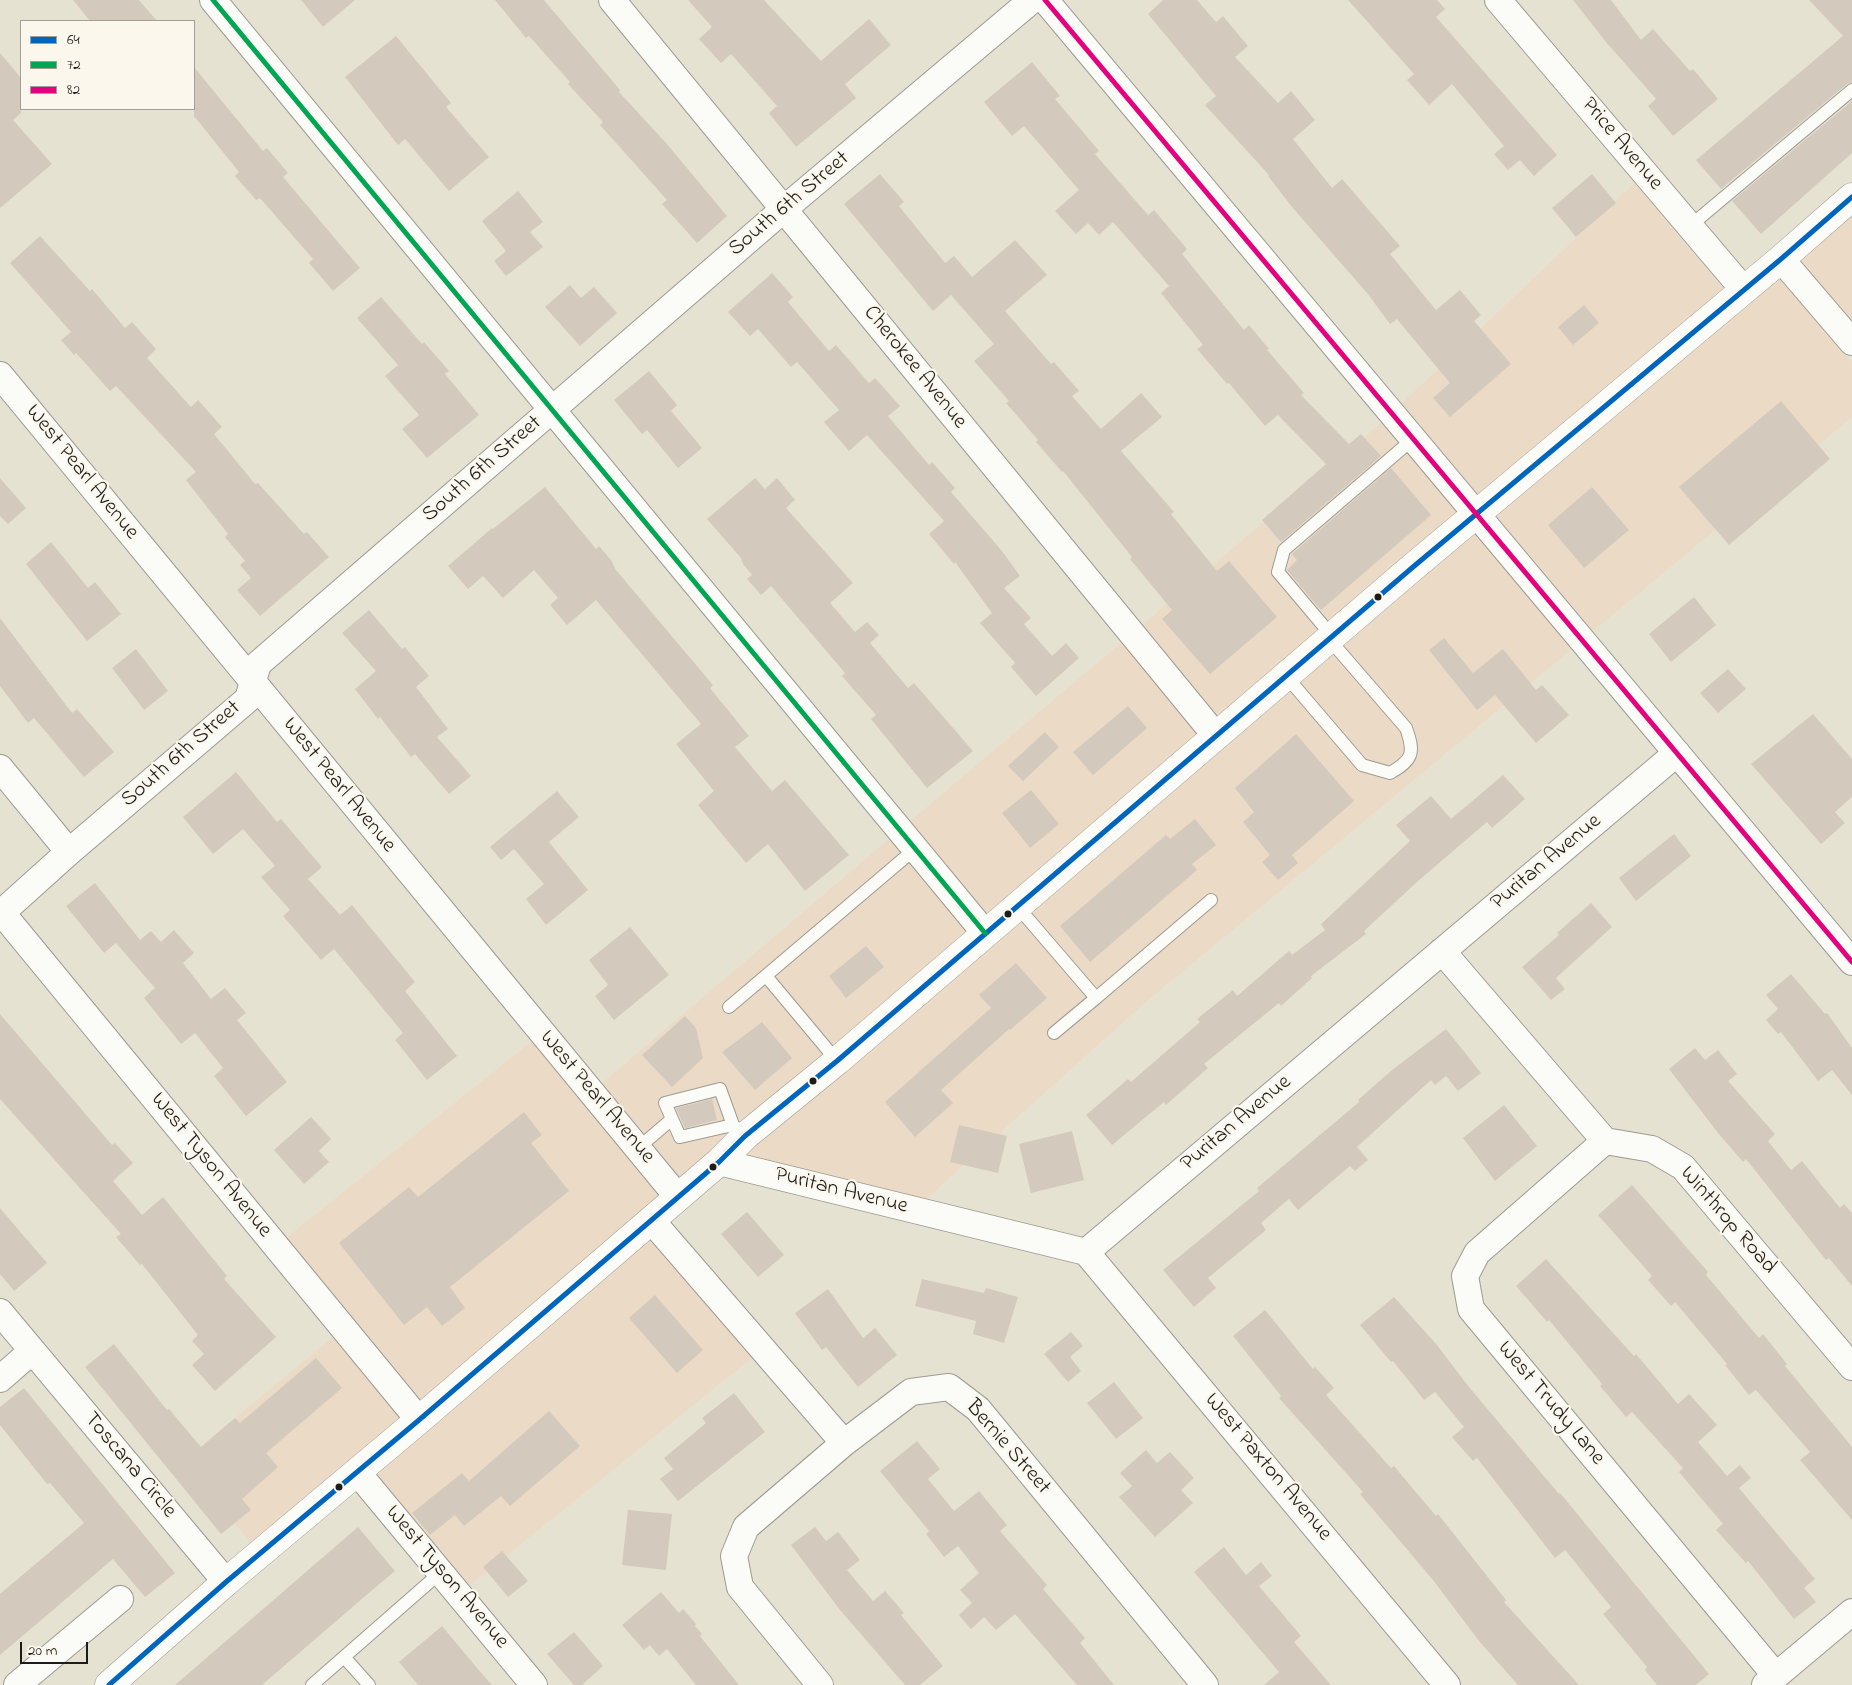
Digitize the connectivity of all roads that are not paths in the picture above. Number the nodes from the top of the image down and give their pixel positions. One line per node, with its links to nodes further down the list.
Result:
1 (213, 0): 14 (street)
2 (612, 0): 8 (street, Cherokee Avenue)
3 (1032, 0): 8 (street, South 6th Street)
4 (1045, 0): 15 (street)
5 (1498, 0): 9 (street, Price Avenue)
6 (1852, 90): 9 (lane)
7 (1852, 197): 10 (street)
8 (784, 209): 14 (street, South 6th Street); 20 (street, Cherokee Avenue)
9 (1690, 226): 11 (street, Price Avenue)
10 (1781, 259): 11 (street); 12 (street)
11 (1744, 290): 16 (street)
12 (1852, 342)
13 (0, 375): 19 (street, West Pearl Avenue)
14 (551, 411): 19 (street, South 6th Street); 23 (street)
15 (1413, 439): 16 (street); 17 (lane)
16 (1476, 514): 17 (street); 21 (street)
17 (1331, 638): 18 (street); 18 (lane)
18 (1286, 676): 20 (street)
19 (252, 681): 24 (street, South 6th Street); 39 (street, West Pearl Avenue)
20 (1216, 736): 26 (street)
21 (1677, 753): 29 (street, Puritan Avenue); 30 (street)
22 (0, 768): 24 (street)
23 (914, 849): 28 (street); 31 (lane)
24 (69, 852): 27 (street, South 6th Street)
25 (1211, 900): 32 (lane)
26 (1017, 906): 28 (street); 32 (lane)
27 (1, 914): 48 (street, West Tyson Avenue)
28 (985, 933): 35 (street)
29 (1442, 952): 38 (street); 43 (street, Puritan Avenue)
30 (1852, 962)
31 (766, 976): 33 (lane); 35 (lane)
32 (1096, 998): 34 (lane)
33 (729, 1007)
34 (1054, 1033)
35 (837, 1061): 37 (street)
36 (672, 1119): 37 (lane); 37 (lane); 39 (lane)
37 (739, 1130): 40 (street)
38 (1605, 1141): 46 (street, Winthrop Road); 56 (street, West Trudy Lane)
39 (637, 1149): 41 (street, West Pearl Avenue)
40 (719, 1162): 41 (street); 43 (street, Puritan Avenue)
41 (677, 1196): 42 (street)
42 (651, 1220): 48 (street); 49 (street)
43 (1086, 1252): 64 (street, West Paxton Avenue)
44 (0, 1312): 45 (street, Toscana Circle)
45 (32, 1351): 47 (street); 52 (street, Toscana Circle)
46 (1852, 1367)
47 (0, 1379)
48 (419, 1420): 50 (street)
49 (844, 1443): 62 (street, Bernie Street); 63 (street, Bernie Street)
50 (357, 1472): 51 (street, West Tyson Avenue); 52 (street)
51 (440, 1572): 55 (lane); 61 (street, West Tyson Avenue)
52 (226, 1582): 58 (street)
53 (120, 1599): 57 (street)
54 (1852, 1612): 56 (street)
55 (344, 1657): 59 (lane); 60 (lane)
56 (1770, 1681)
57 (17, 1685)
58 (109, 1685)
59 (312, 1685)
60 (369, 1685)
61 (534, 1685)
62 (820, 1685)
63 (1205, 1685)
64 (1447, 1685)

